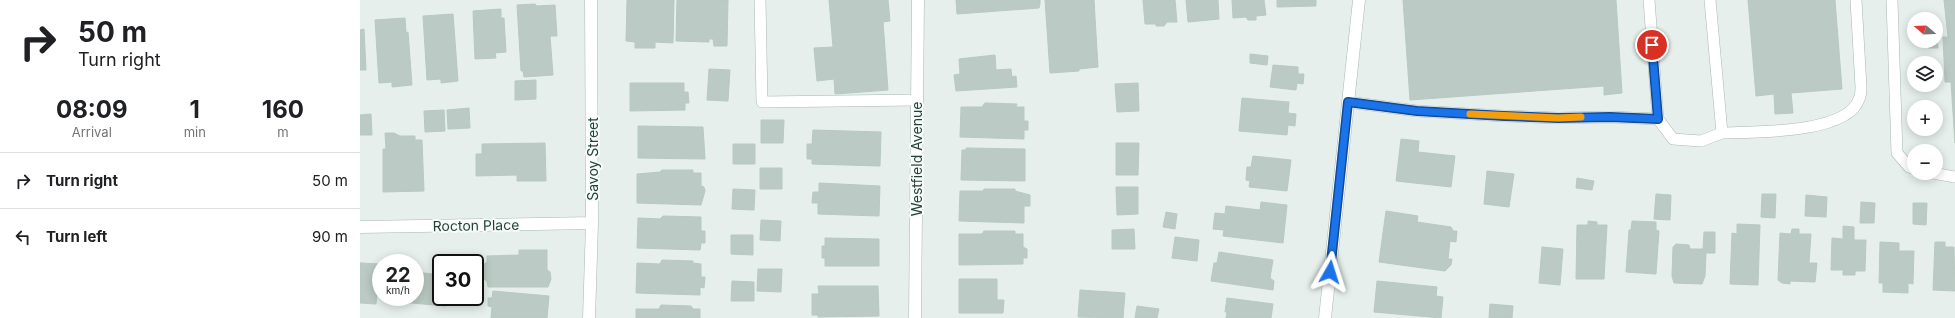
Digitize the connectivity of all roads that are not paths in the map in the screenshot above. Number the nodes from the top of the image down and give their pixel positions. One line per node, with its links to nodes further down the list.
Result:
1 (590, 0): 16 (street, Savoy Street)
2 (760, 0): 9 (lane)
3 (918, 0): 9 (street, Westfield Avenue)
4 (1359, 0): 10 (street)
5 (1649, 0): 11 (lane)
6 (1710, 0): 12 (lane)
7 (1856, 0): 12 (lane)
8 (1892, 0): 13 (lane)
9 (916, 100): 19 (street, Westfield Avenue)
10 (1348, 102): 11 (lane); 20 (street)
11 (1658, 119): 12 (lane)
12 (1722, 133)
13 (1907, 165)
14 (1943, 175): 15 (lane)
15 (1955, 177)
16 (592, 223): 17 (street, Rocton Place); 18 (street, Savoy Street)
17 (360, 227)
18 (589, 318)
19 (915, 318)
20 (1325, 318)

